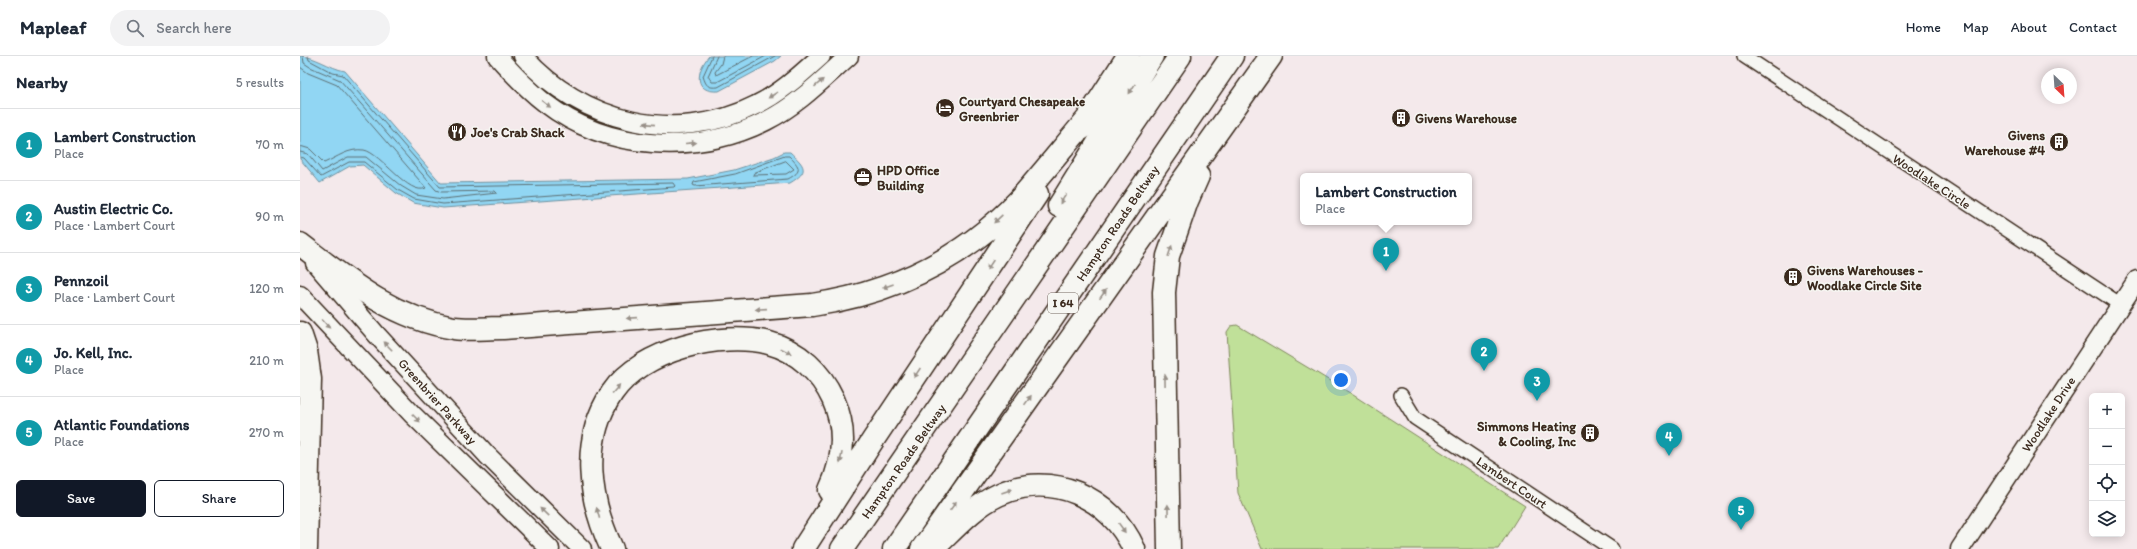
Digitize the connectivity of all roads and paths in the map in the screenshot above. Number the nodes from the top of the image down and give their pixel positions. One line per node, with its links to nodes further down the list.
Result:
1 (497, 56): 4 (street, one-way to 4)
2 (523, 56): 3 (street, one-way to 2)
3 (821, 56)
4 (849, 56)
5 (1128, 56): 14 (highway)
6 (1152, 56): 16 (highway, one-way to 16)
7 (1180, 56): 16 (highway, Hampton Roads Beltway)
8 (1193, 56): 29 (highway)
9 (1216, 56): 30 (highway)
10 (1232, 56): 31 (highway, Hampton Roads Beltway / I 64)
11 (1271, 56): 13 (highway)
12 (1744, 56): 19 (street, Woodlake Circle)
13 (1254, 81): 32 (highway, one-way to 13); 35 (highway, one-way to 13)
14 (1090, 117): 15 (highway, one-way to 15); 27 (highway, one-way to 27)
15 (300, 245): 24 (street, Greenbrier Parkway, one-way to 15)
16 (1039, 260): 28 (highway, Hampton Roads Beltway)
17 (2137, 280): 19 (street, Woodlake Drive)
18 (300, 295): 23 (street, Greenbrier Parkway, one-way to 23)
19 (2121, 305): 37 (street, Woodlake Drive)
20 (300, 333): 22 (highway)
21 (1401, 395): 36 (street, Lambert Court)
22 (306, 549)
23 (550, 549)
24 (582, 549)
25 (612, 549): 26 (highway, one-way to 26)
26 (793, 549)
27 (803, 549)
28 (842, 549)
29 (858, 549)
30 (878, 549)
31 (894, 549)
32 (922, 549)
33 (932, 549): 34 (highway, one-way to 34)
34 (1134, 549)
35 (1169, 549)
36 (1612, 549)
37 (1960, 549)

